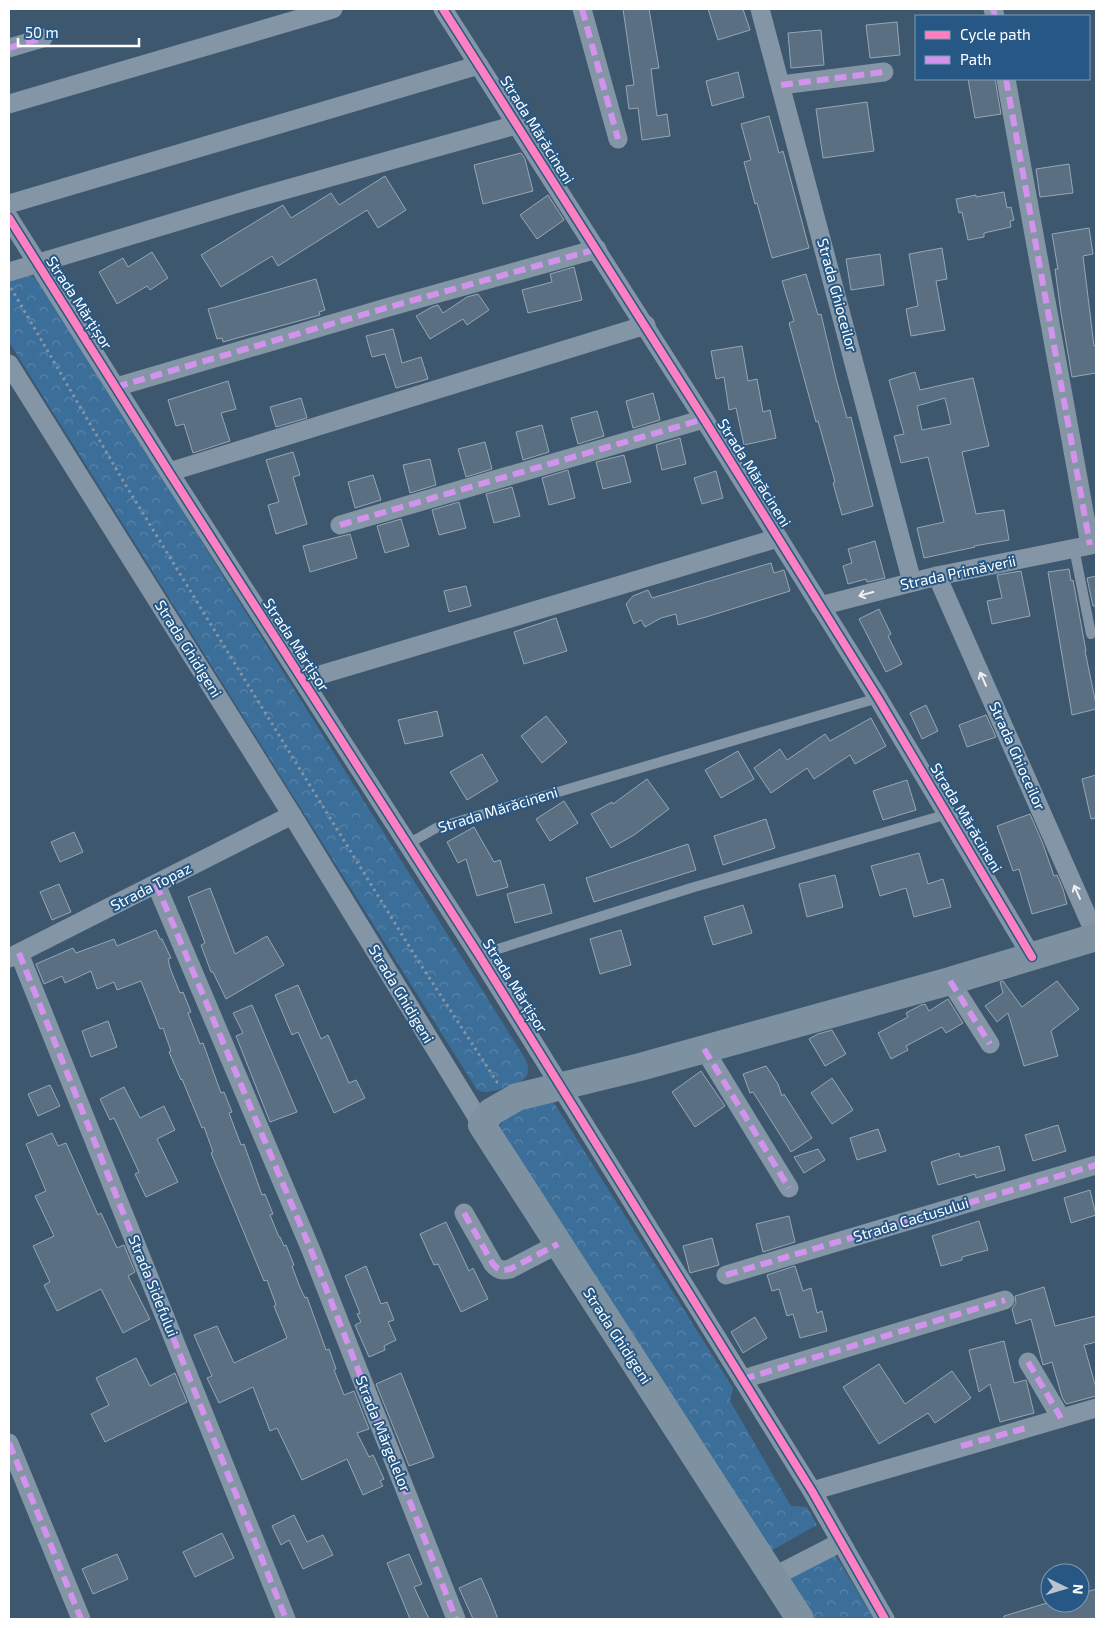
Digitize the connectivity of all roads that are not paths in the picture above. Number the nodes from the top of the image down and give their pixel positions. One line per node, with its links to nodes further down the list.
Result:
1 (333, 9): 11 (street)
2 (443, 9): 7 (street, Strada Mărăcineni)
3 (582, 9): 13 (street)
4 (760, 9): 10 (street, Strada Ghioceilor)
5 (43, 38): 6 (street)
6 (9, 48)
7 (480, 65): 12 (street, Strada Mărăcineni); 14 (street)
8 (884, 72): 10 (street)
9 (1006, 80): 26 (street)
10 (781, 85): 28 (street, Strada Ghioceilor)
11 (9, 104)
12 (516, 125): 16 (street, Strada Mărăcineni); 17 (street)
13 (618, 139)
14 (9, 204)
15 (9, 218): 17 (street, Strada Mărțișor)
16 (597, 249): 19 (street, Strada Mărăcineni); 21 (street)
17 (36, 263): 18 (street); 21 (street, Strada Mărțișor)
18 (9, 272)
19 (646, 325): 22 (street, Strada Mărăcineni); 23 (street)
20 (9, 364): 34 (street, Strada Ghidigeni)
21 (116, 387): 23 (street, Strada Mărțișor)
22 (704, 418): 24 (street); 25 (street, Strada Mărăcineni)
23 (169, 472): 31 (street, Strada Mărțișor)
24 (340, 525)
25 (778, 538): 29 (street, Strada Mărăcineni); 31 (street, Strada Mărăcineni)
26 (1087, 545): 27 (street, Strada Primăverii); 30 (lane)
27 (938, 576): 28 (street, Strada Primăverii); 37 (street, Strada Ghioceilor, one-way to 27)
28 (912, 582): 29 (street, Strada Primăverii, one-way to 29)
29 (820, 606): 32 (street, Strada Mărăcineni)
30 (1091, 634)
31 (303, 680): 35 (street, Strada Mărțișor)
32 (878, 698): 33 (street, Strada Mărăcineni); 35 (lane, Strada Mărăcineni)
33 (948, 814): 39 (lane, Strada Mărăcineni); 40 (street, Strada Mărăcineni)
34 (292, 815): 36 (street, Strada Topaz); 45 (street, Strada Ghidigeni)
35 (408, 844): 39 (street, Strada Mărțișor)
36 (156, 884): 38 (street, Strada Topaz); 62 (street, Strada Mărgelelor)
37 (1096, 937): 40 (street)
38 (14, 955): 61 (street, Strada Sidefului)
39 (479, 955): 44 (street, Strada Mărțișor)
40 (1032, 956): 41 (street)
41 (950, 980): 42 (street); 43 (street)
42 (990, 1044)
43 (704, 1049): 44 (street); 47 (street)
44 (561, 1087): 45 (street); 53 (street, Strada Mărțișor)
45 (482, 1125): 49 (street, Strada Ghidigeni)
46 (1096, 1165): 50 (street, Strada Cactusului)
47 (789, 1188)
48 (464, 1213): 49 (street)
49 (558, 1244): 59 (street, Strada Ghidigeni)
50 (726, 1275)
51 (1006, 1300): 53 (street)
52 (1028, 1362): 55 (street)
53 (743, 1379): 57 (street, Strada Mărțișor)
54 (1096, 1408): 55 (street)
55 (1061, 1418): 57 (street)
56 (9, 1443): 60 (street)
57 (812, 1491): 58 (street, Strada Mărțișor)
58 (841, 1542): 59 (street); 64 (street, Strada Mărțișor)
59 (773, 1577): 63 (street, Strada Ghidigeni)
60 (81, 1619)
61 (286, 1619)
62 (456, 1619)
63 (800, 1619)
64 (885, 1619)

